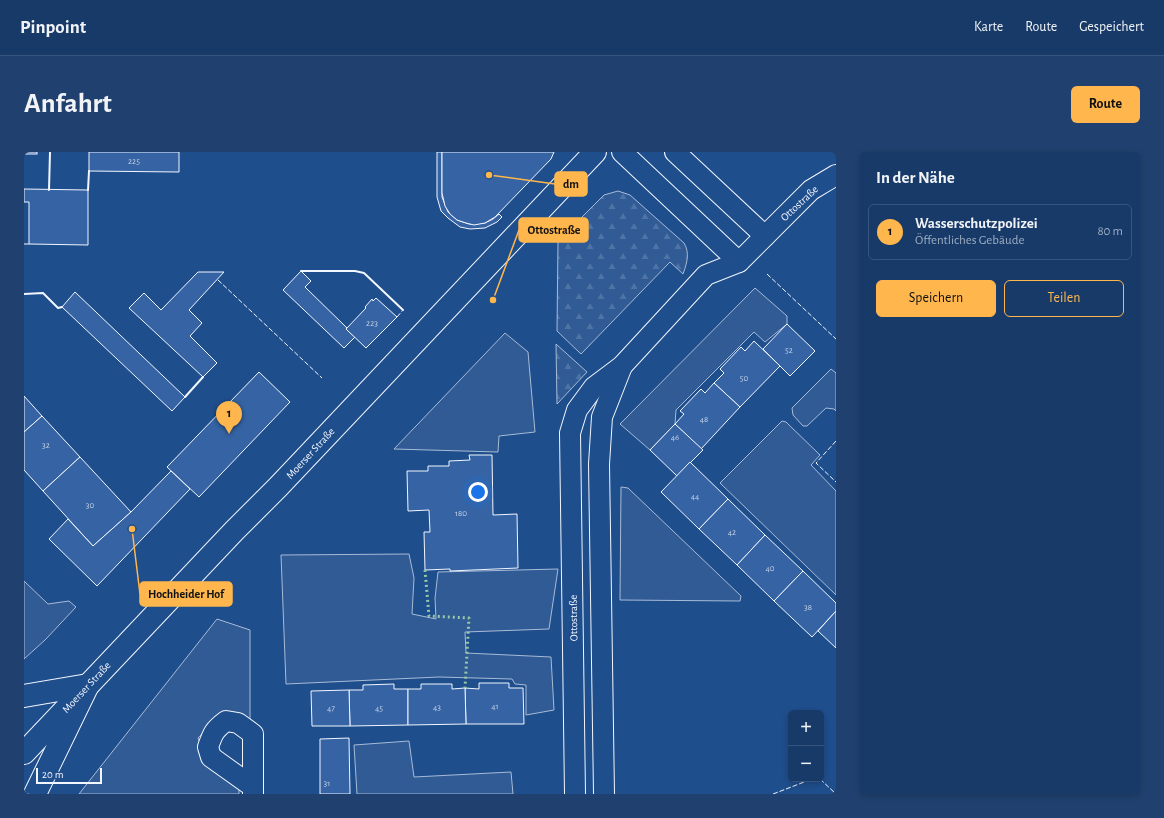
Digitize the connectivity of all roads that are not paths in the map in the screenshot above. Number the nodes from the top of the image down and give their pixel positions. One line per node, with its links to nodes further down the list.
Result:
1 (595, 152): 8 (main road, Moerser Straße)
2 (622, 152): 6 (street)
3 (675, 152): 5 (street)
4 (836, 174): 5 (street, Ottostraße)
5 (765, 236): 6 (street, Ottostraße)
6 (739, 262): 7 (street, Ottostraße)
7 (622, 366): 12 (street, Ottostraße); 13 (street, Ottostraße)
8 (88, 685): 9 (main road); 10 (main road, Moerser Straße); 11 (main road)
9 (24, 696)
10 (24, 753)
11 (36, 794)
12 (575, 794)
13 (604, 794)

